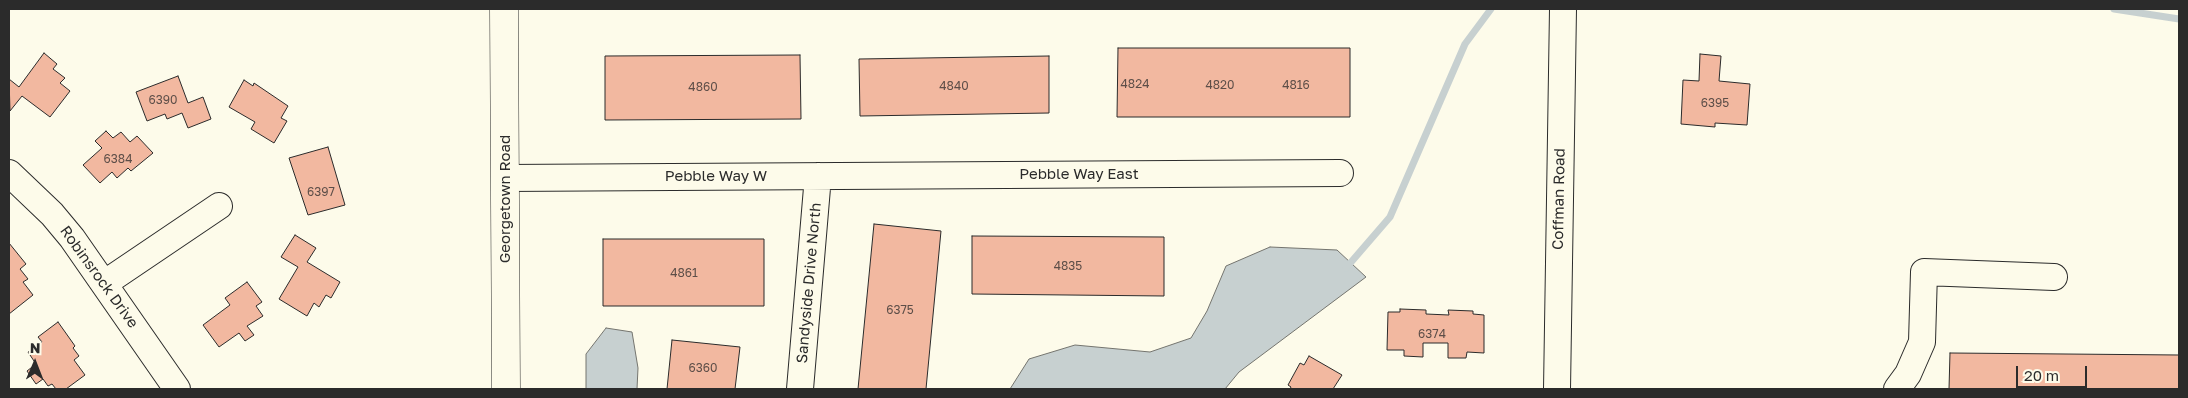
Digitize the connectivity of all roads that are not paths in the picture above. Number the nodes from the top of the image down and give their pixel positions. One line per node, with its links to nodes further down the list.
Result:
1 (504, 9): 6 (main road, Georgetown Road)
2 (1563, 9): 13 (street, Coffman Road)
3 (9, 173): 9 (street, Robinsrock Drive)
4 (1340, 173): 5 (street, Pebble Way East)
5 (818, 176): 6 (street, Pebble Way W); 12 (street, Sandyside Drive North)
6 (505, 178): 11 (main road, Georgetown Road)
7 (219, 206): 9 (street)
8 (2054, 277): 14 (street)
9 (105, 284): 10 (street, Robinsrock Drive)
10 (177, 389)
11 (506, 389)
12 (800, 389)
13 (1557, 389)
14 (1897, 389)

